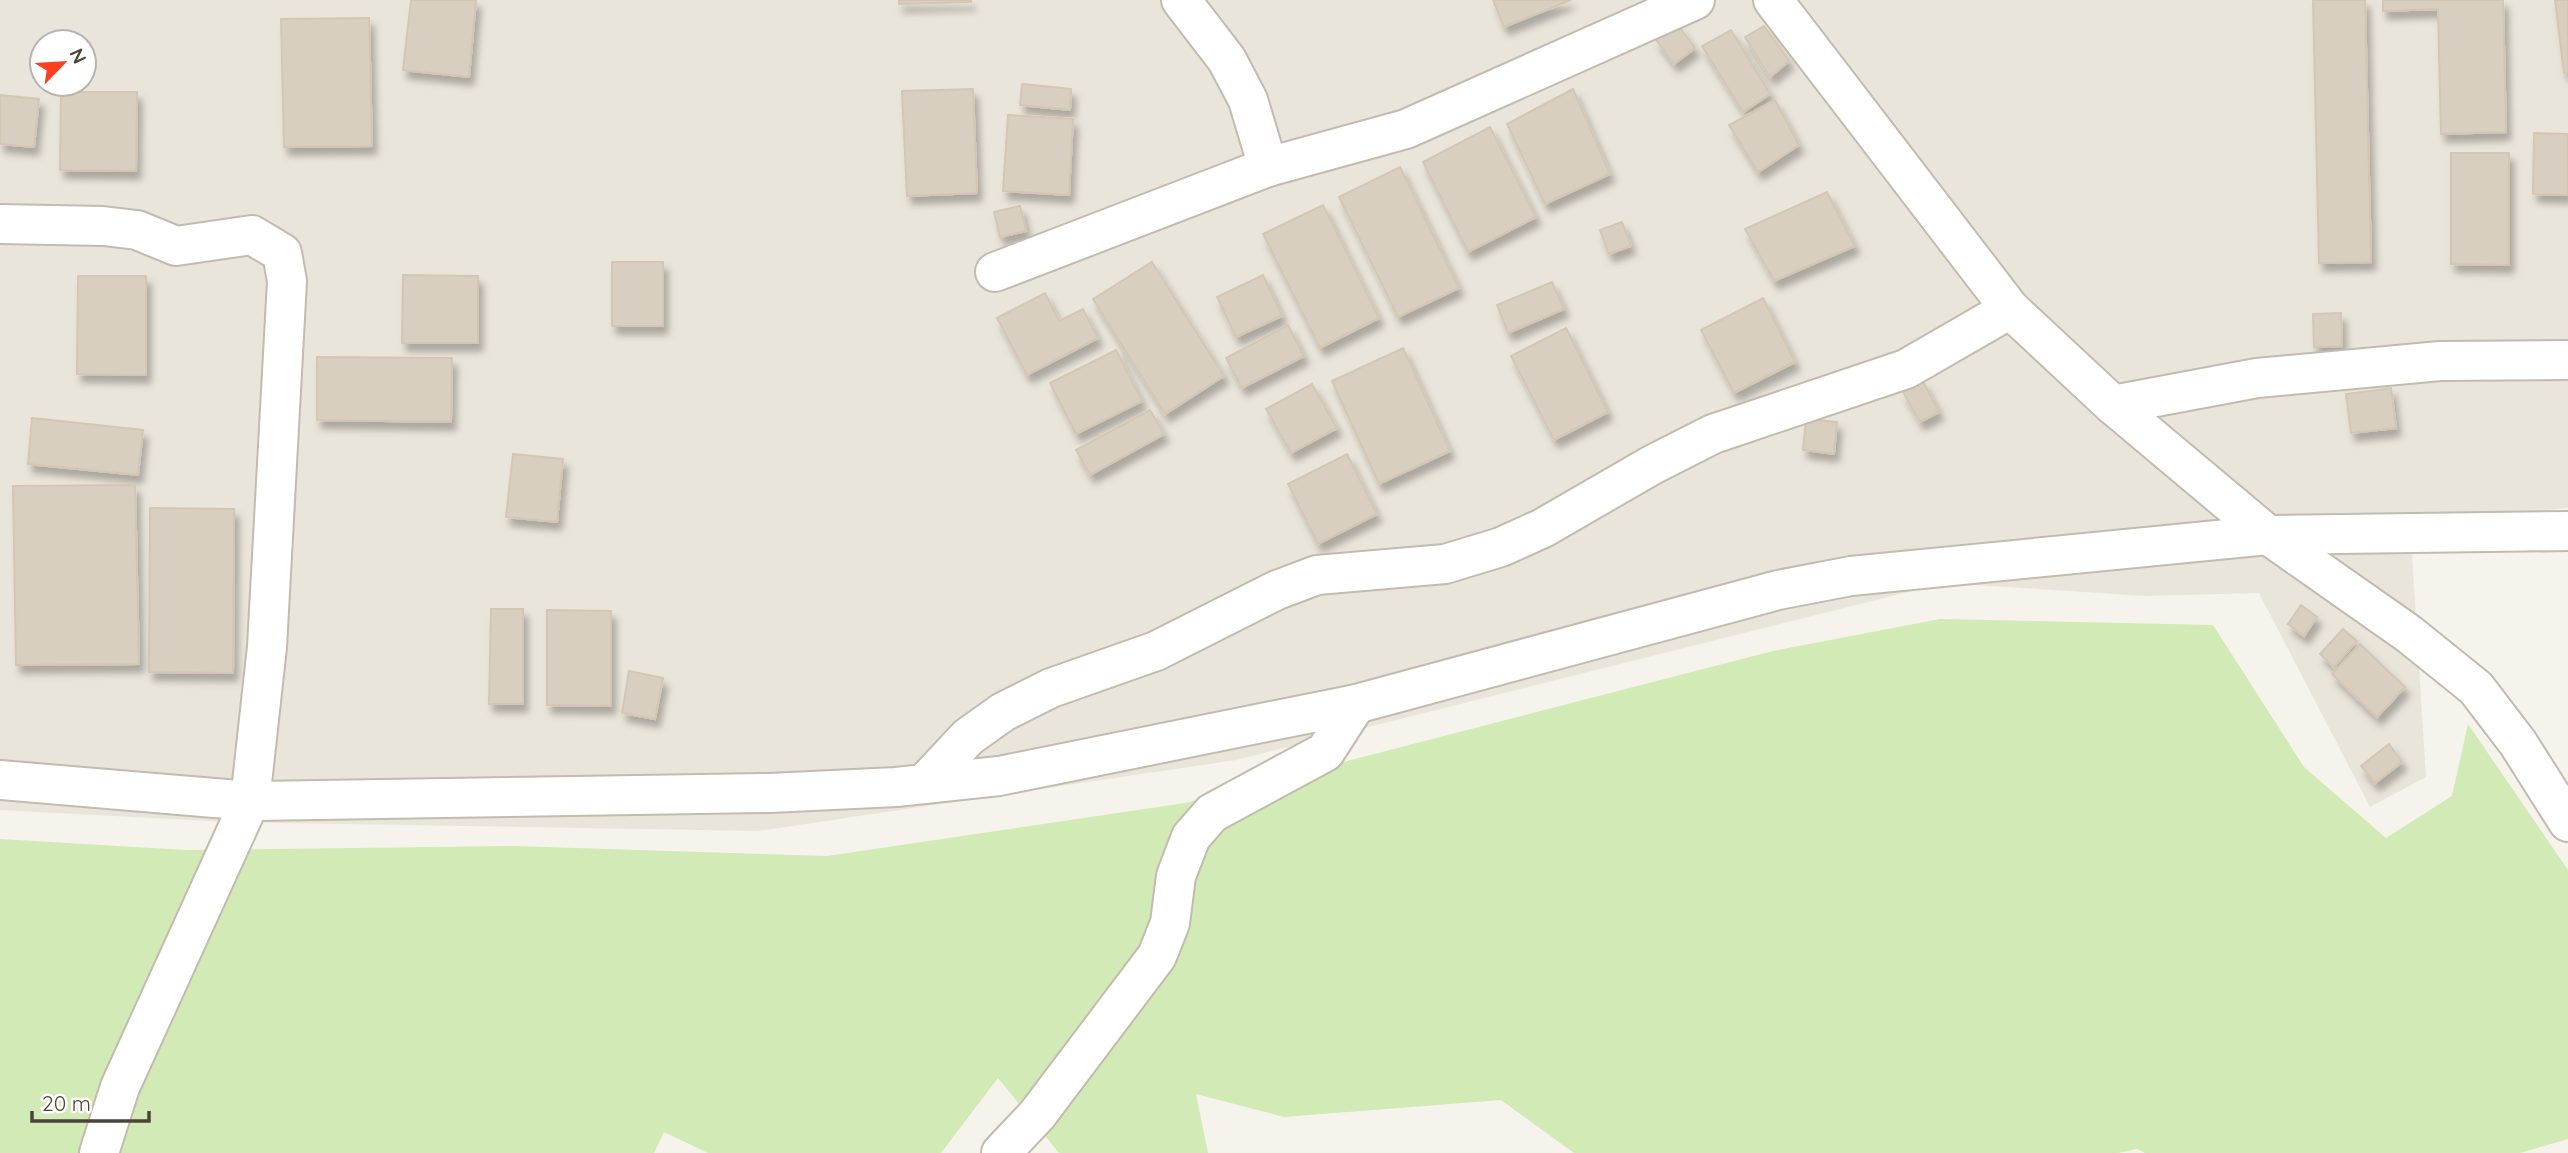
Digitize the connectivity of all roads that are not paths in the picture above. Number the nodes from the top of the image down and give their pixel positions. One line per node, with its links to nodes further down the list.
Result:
1 (1181, 0): 4 (street)
2 (1695, 0): 4 (street)
3 (1773, 0): 7 (street)
4 (1268, 167): 6 (street)
5 (0, 224): 15 (street)
6 (995, 272)
7 (2010, 309): 9 (street); 14 (street)
8 (2568, 360): 9 (street)
9 (2113, 405): 11 (street)
10 (2568, 531): 11 (street)
11 (2268, 536): 12 (street); 16 (street)
12 (1356, 704): 14 (street); 18 (street)
13 (0, 780): 15 (street)
14 (924, 784): 15 (street)
15 (250, 801): 17 (street)
16 (2568, 822)
17 (99, 1153)
18 (1001, 1153)

